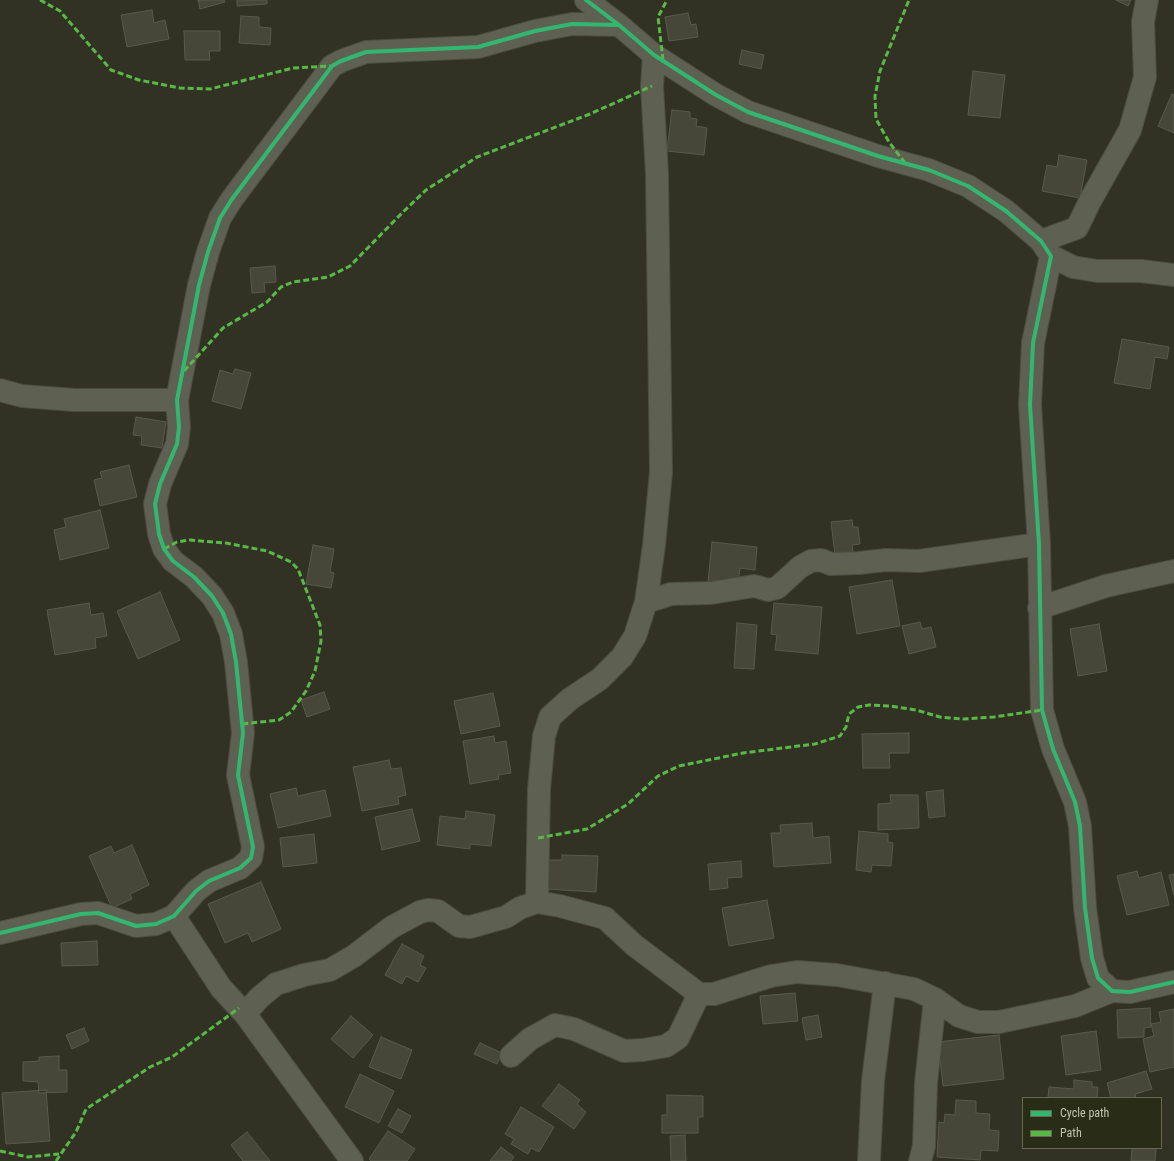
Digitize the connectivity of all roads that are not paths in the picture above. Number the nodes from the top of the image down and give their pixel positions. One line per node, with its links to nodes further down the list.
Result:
1 (586, 0): 3 (street)
2 (1147, 0): 5 (street)
3 (619, 24): 4 (street); 8 (street)
4 (654, 55): 5 (street); 11 (street)
5 (1046, 248): 6 (street); 9 (street)
6 (1174, 275)
7 (0, 390): 8 (street)
8 (177, 400): 14 (street)
9 (1039, 544): 11 (street); 12 (street)
10 (1174, 571): 12 (street)
11 (646, 602): 13 (street)
12 (1039, 608): 18 (street)
13 (537, 902): 19 (street); 21 (street)
14 (174, 916): 15 (street); 21 (street)
15 (0, 933)
16 (1174, 982): 18 (street)
17 (885, 983): 19 (street); 20 (street); 24 (street)
18 (1112, 991): 20 (street)
19 (699, 994): 22 (street)
20 (935, 999): 25 (street)
21 (245, 1014): 23 (street)
22 (510, 1056)
23 (352, 1161)
24 (869, 1161)
25 (920, 1161)

